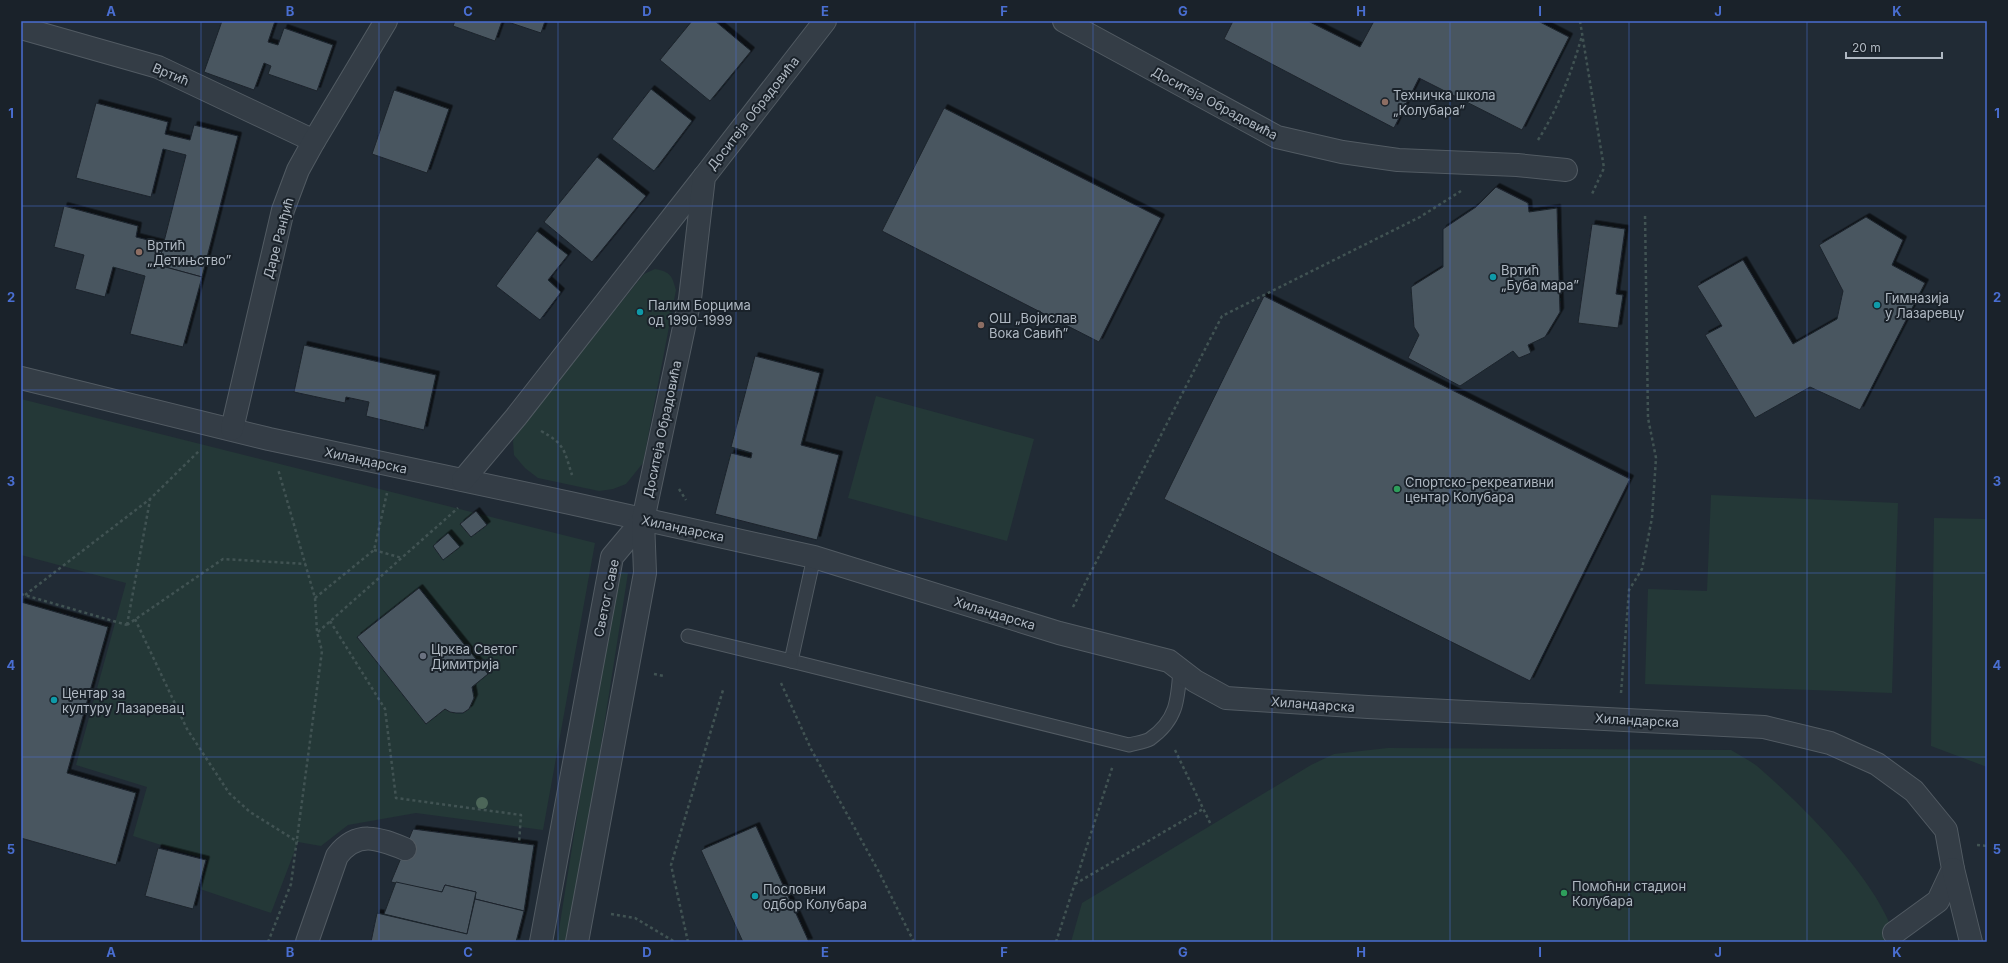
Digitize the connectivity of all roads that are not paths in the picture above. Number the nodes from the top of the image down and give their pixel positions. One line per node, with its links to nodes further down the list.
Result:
1 (386, 21): 5 (street, Даре Ранђић)
2 (825, 21): 7 (street, Доситеја Обрадовића)
3 (1064, 21): 6 (street, Доситеја Обрадовића)
4 (21, 28): 5 (street, Вртић)
5 (314, 141): 9 (street, Даре Ранђић)
6 (1566, 170)
7 (704, 177): 10 (street); 11 (street, Доситеја Обрадовића)
8 (21, 378): 9 (street, Хиландарска)
9 (232, 429): 10 (street, Хиландарска)
10 (463, 480): 11 (street, Хиландарска)
11 (643, 520): 12 (street, Хиландарска); 20 (street, Светог Саве); 21 (street)
12 (814, 557): 14 (lane); 15 (street, Хиландарска)
13 (688, 636): 14 (lane)
14 (791, 661): 15 (lane)
15 (1180, 670): 17 (street, Хиландарска)
16 (405, 849): 19 (street)
17 (1953, 868): 18 (street); 22 (street)
18 (1894, 933)
19 (307, 942)
20 (541, 942)
21 (577, 942)
22 (1971, 942)

